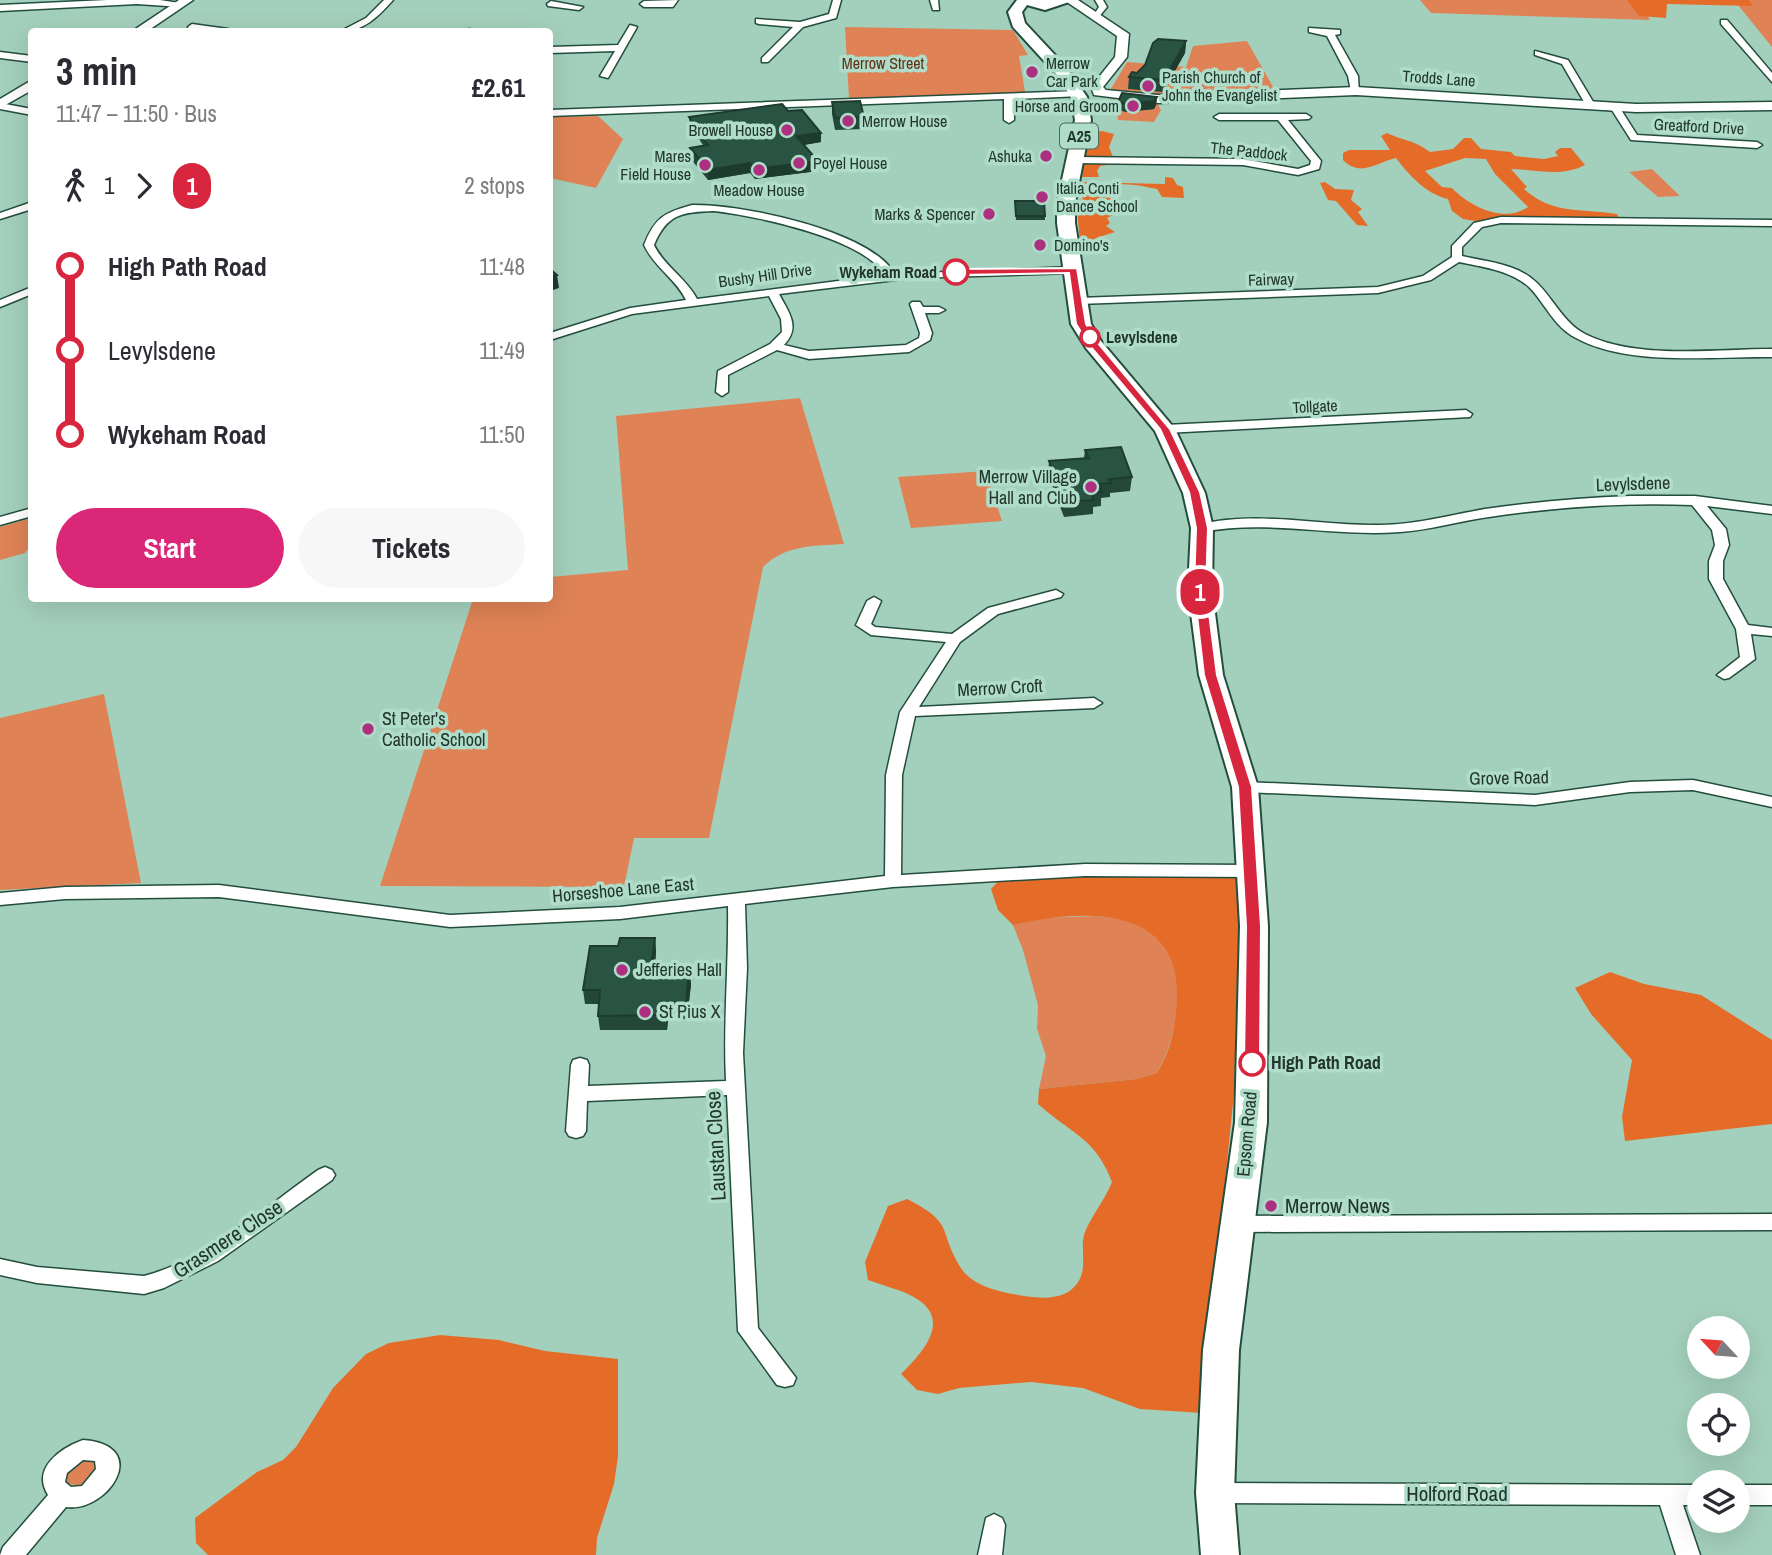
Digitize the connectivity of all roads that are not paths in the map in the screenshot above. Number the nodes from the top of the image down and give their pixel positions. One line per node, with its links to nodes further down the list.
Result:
1 (389, 0): 23 (street)
2 (674, 0): 10 (street)
3 (837, 0): 18 (street)
4 (1024, 0): 11 (main road); 17 (main road)
5 (1069, 0): 11 (main road); 14 (street)
6 (1100, 0): 14 (street)
7 (94, 2): 8 (street); 13 (street)
8 (184, 2): 21 (street)
9 (558, 3): 12 (street)
10 (644, 4)
11 (1048, 6): 14 (street); 17 (main road)
12 (579, 7)
13 (0, 8)
14 (1093, 15): 34 (street, Trodds Lane)
15 (759, 21): 18 (street)
16 (1724, 22): 32 (street)
17 (1018, 24): 35 (main road)
18 (800, 25): 30 (street)
19 (192, 27): 22 (street)
20 (633, 27): 25 (street)
21 (143, 28)
22 (199, 28)
23 (352, 28)
24 (1330, 34): 34 (street)
25 (622, 48): 26 (street); 31 (street)
26 (553, 50)
27 (1538, 53): 38 (street)
28 (0, 55): 29 (street)
29 (28, 58)
30 (765, 60)
31 (605, 76)
32 (1772, 79)
33 (28, 87): 37 (street)
34 (1356, 91): 38 (street, Trodds Lane)
35 (1078, 94): 36 (street); 48 (main road, Epsom Road / A25)
36 (1009, 96): 42 (street); 46 (street)
37 (0, 105): 41 (street)
38 (1590, 105): 40 (street, Trodds Lane)
39 (1772, 106): 40 (street, Trodds Lane)
40 (1615, 107): 47 (street, Greatford Drive)
41 (28, 111)
42 (553, 113)
43 (1219, 117): 44 (street, The Paddock)
44 (1280, 117): 45 (street, The Paddock); 48 (street, The Paddock)
45 (1306, 117)
46 (1009, 120)
47 (1757, 145)
48 (1075, 160): 53 (main road, Epsom Road / A25)
49 (28, 206): 50 (street)
50 (0, 216)
51 (1772, 223): 52 (street, Fairway)
52 (1457, 258): 57 (street, Fairway); 63 (street)
53 (1073, 270): 54 (street, Bushy Hill Drive); 57 (main road, Epsom Road / A25)
54 (892, 277): 56 (street, Bushy Hill Drive); 58 (street)
55 (28, 293): 59 (street)
56 (773, 293): 58 (street, Bushy Hill Drive); 62 (street)
57 (1078, 301): 66 (main road, Epsom Road / A25)
58 (692, 303): 61 (street, Bushy Hill Drive)
59 (0, 304)
60 (939, 310): 62 (street)
61 (553, 336)
62 (779, 346): 64 (street)
63 (1772, 353)
64 (722, 392)
65 (1466, 414): 66 (street, Tollgate)
66 (1165, 429): 71 (main road, Epsom Road / A25)
67 (1695, 500): 68 (street, Levylsdene); 71 (street, Levylsdene); 74 (street)
68 (1772, 510)
69 (28, 513): 70 (street)
70 (0, 521)
71 (1202, 528): 80 (main road, Epsom Road / A25)
72 (1056, 594): 76 (street, Merrow Croft)
73 (874, 601): 76 (street)
74 (1744, 629): 75 (street); 77 (street)
75 (1772, 632)
76 (955, 639): 79 (street, Merrow Croft)
77 (1724, 675)
78 (1094, 703): 79 (street, Merrow Croft)
79 (908, 712): 83 (street, Merrow Croft)
80 (1245, 787): 81 (street, Grove Road); 82 (main road, Epsom Road / A25)
81 (1772, 802)
82 (1251, 871): 83 (street, Horseshoe Lane East); 92 (main road, Epsom Road / A25)
83 (893, 881): 84 (street, Horseshoe Lane East)
84 (736, 898): 85 (street, Horseshoe Lane East); 87 (street, Laustan Close)
85 (0, 899)
86 (580, 1065): 88 (street)
87 (736, 1088): 88 (street); 94 (street, Laustan Close)
88 (578, 1094): 89 (street)
89 (576, 1130)
90 (325, 1175): 93 (street, Grasmere Close)
91 (1772, 1222): 92 (street)
92 (1237, 1224): 95 (main road, Epsom Road / A25)
93 (0, 1267)
94 (785, 1378)
95 (1215, 1493): 97 (street, Holford Road); 104 (main road, Epsom Road / A25)
96 (62, 1495): 102 (street)
97 (1668, 1495): 98 (street, Holford Road); 105 (street)
98 (1687, 1495)
99 (1750, 1495): 100 (street)
100 (1772, 1495)
101 (994, 1525): 103 (street)
102 (11, 1555)
103 (990, 1555)
104 (1220, 1555)
105 (1688, 1555)

